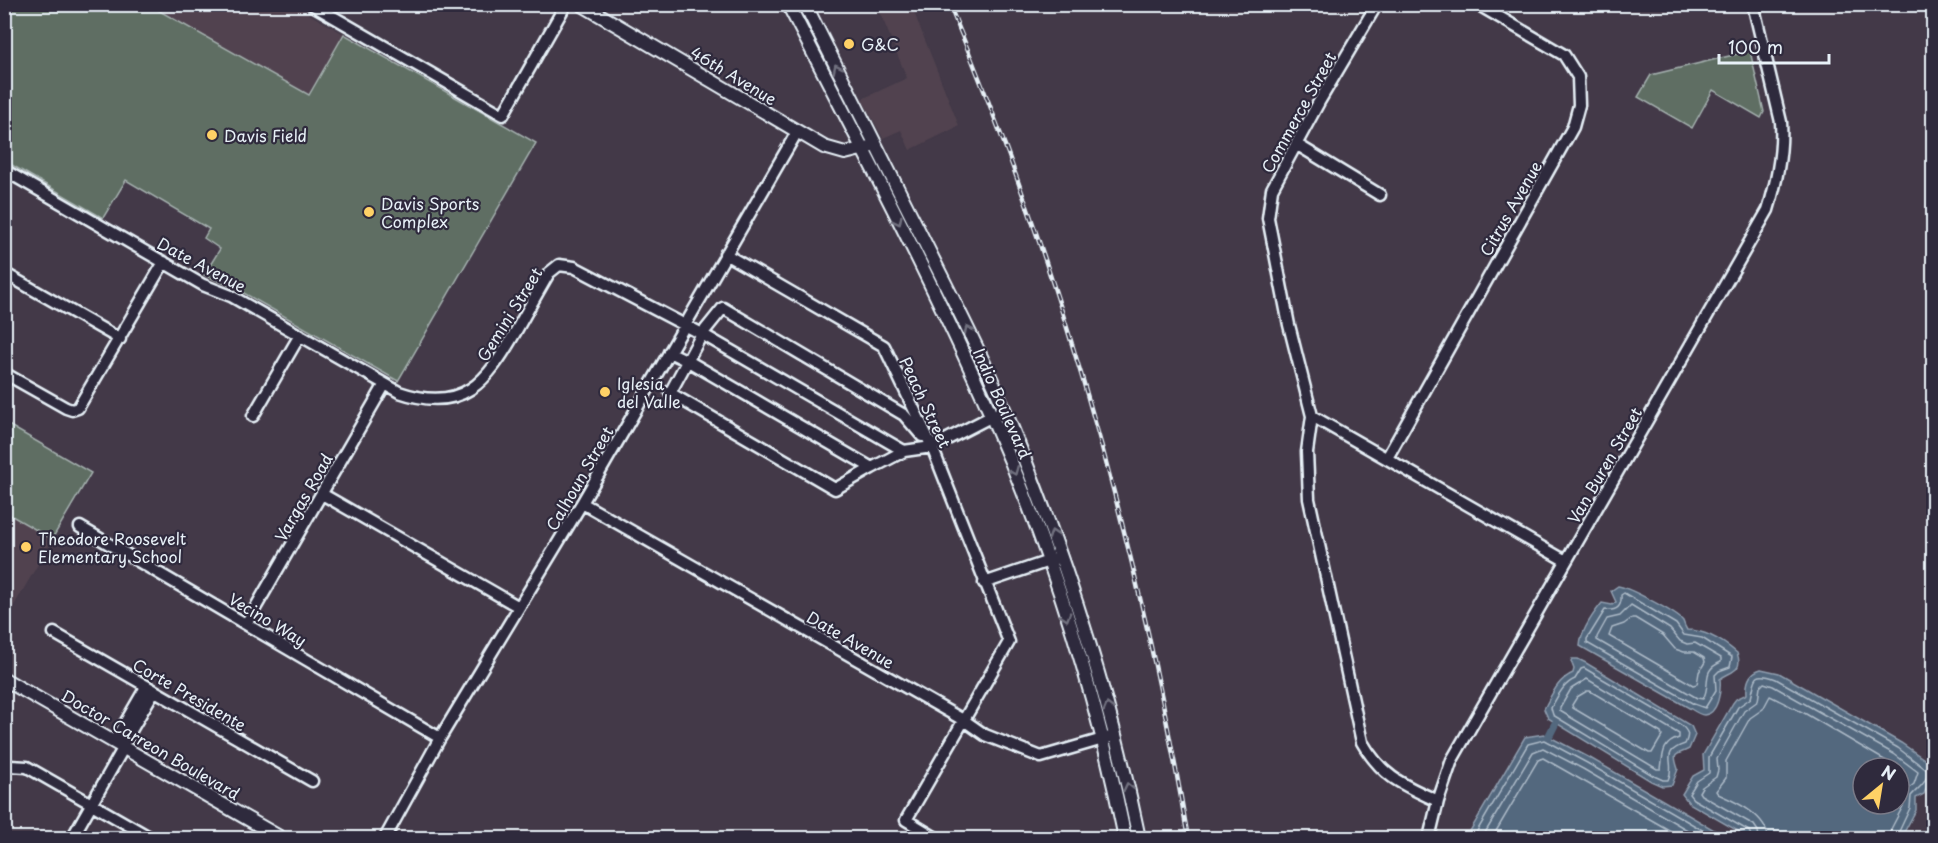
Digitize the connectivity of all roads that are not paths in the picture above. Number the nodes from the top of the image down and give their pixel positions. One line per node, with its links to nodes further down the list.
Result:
1 (311, 4): 2 (street)
2 (566, 4)
3 (581, 4): 10 (main road, 46th Avenue)
4 (601, 4): 10 (main road)
5 (788, 4): 14 (main road, Indio Boulevard)
6 (805, 4): 13 (main road, Indio Boulevard, one-way to 6)
7 (1377, 4): 12 (street, Commerce Street)
8 (1477, 4): 36 (street, Citrus Avenue)
9 (1753, 4): 43 (street, Van Buren Street)
10 (613, 23): 11 (main road, 46th Avenue)
11 (797, 132): 14 (main road, 46th Avenue); 17 (street, Calhoun Street)
12 (1296, 144): 16 (street); 32 (street, Commerce Street)
13 (876, 145): 14 (main road, 46th Avenue); 30 (main road, Indio Boulevard, one-way to 13)
14 (862, 149): 33 (main road, Indio Boulevard, one-way to 33)
15 (4, 170): 18 (street, Date Avenue)
16 (1380, 195)
17 (725, 254): 20 (street, Calhoun Street); 34 (street, Peach Street)
18 (164, 262): 22 (street, Date Avenue); 23 (street)
19 (4, 273): 23 (street)
20 (685, 326): 21 (street); 24 (street, Calhoun Street); 28 (street, Gemini Street)
21 (702, 334): 25 (street); 34 (street); 35 (street)
22 (300, 335): 28 (street, Date Avenue); 31 (street)
23 (120, 339): 26 (street)
24 (669, 352): 25 (street); 27 (street, Calhoun Street)
25 (688, 361): 29 (street); 37 (street)
26 (4, 372)
27 (651, 383): 29 (street); 39 (street, Calhoun Street)
28 (385, 384): 38 (street, Vargas Road)
29 (670, 393): 37 (street)
30 (1005, 410): 33 (street); 41 (main road, Indio Boulevard, one-way to 30)
31 (253, 416)
32 (1312, 416): 36 (street); 57 (street)
33 (992, 417): 34 (street); 42 (main road, Indio Boulevard, one-way to 42)
34 (932, 447): 35 (street); 44 (street, Peach Street)
35 (904, 451): 37 (street)
36 (1387, 458): 43 (street)
37 (872, 468)
38 (321, 494): 45 (street); 46 (street, Vargas Road)
39 (582, 503): 45 (street, Calhoun Street); 50 (street, Date Avenue)
40 (80, 527): 46 (street, Vecino Way)
41 (1061, 557): 42 (street); 51 (main road, Indio Boulevard, one-way to 41)
42 (1048, 561): 44 (street); 53 (main road, Indio Boulevard, one-way to 53)
43 (1566, 561): 57 (street, Van Buren Street)
44 (984, 583): 50 (street, Peach Street)
45 (519, 607): 52 (street, Calhoun Street)
46 (246, 624): 52 (street, Vecino Way)
47 (54, 633): 49 (street, Corte Presidente)
48 (4, 679): 54 (main road, Doctor Carreon Boulevard)
49 (150, 689): 54 (street); 56 (street, Corte Presidente)
50 (965, 721): 53 (street, Date Avenue); 63 (street)
51 (1116, 736): 53 (street, Date Avenue); 65 (main road, Indio Boulevard, one-way to 51)
52 (440, 738): 62 (street, Calhoun Street)
53 (1102, 740): 64 (main road, Indio Boulevard)
54 (120, 745): 58 (street); 61 (main road, Doctor Carreon Boulevard)
55 (10, 766): 58 (street)
56 (312, 781)
57 (1438, 801): 66 (street, Van Buren Street)
58 (92, 804): 59 (street); 60 (street)
59 (72, 838)
60 (151, 838)
61 (281, 838)
62 (385, 838)
63 (936, 838)
64 (1125, 838)
65 (1139, 838)
66 (1429, 838)

